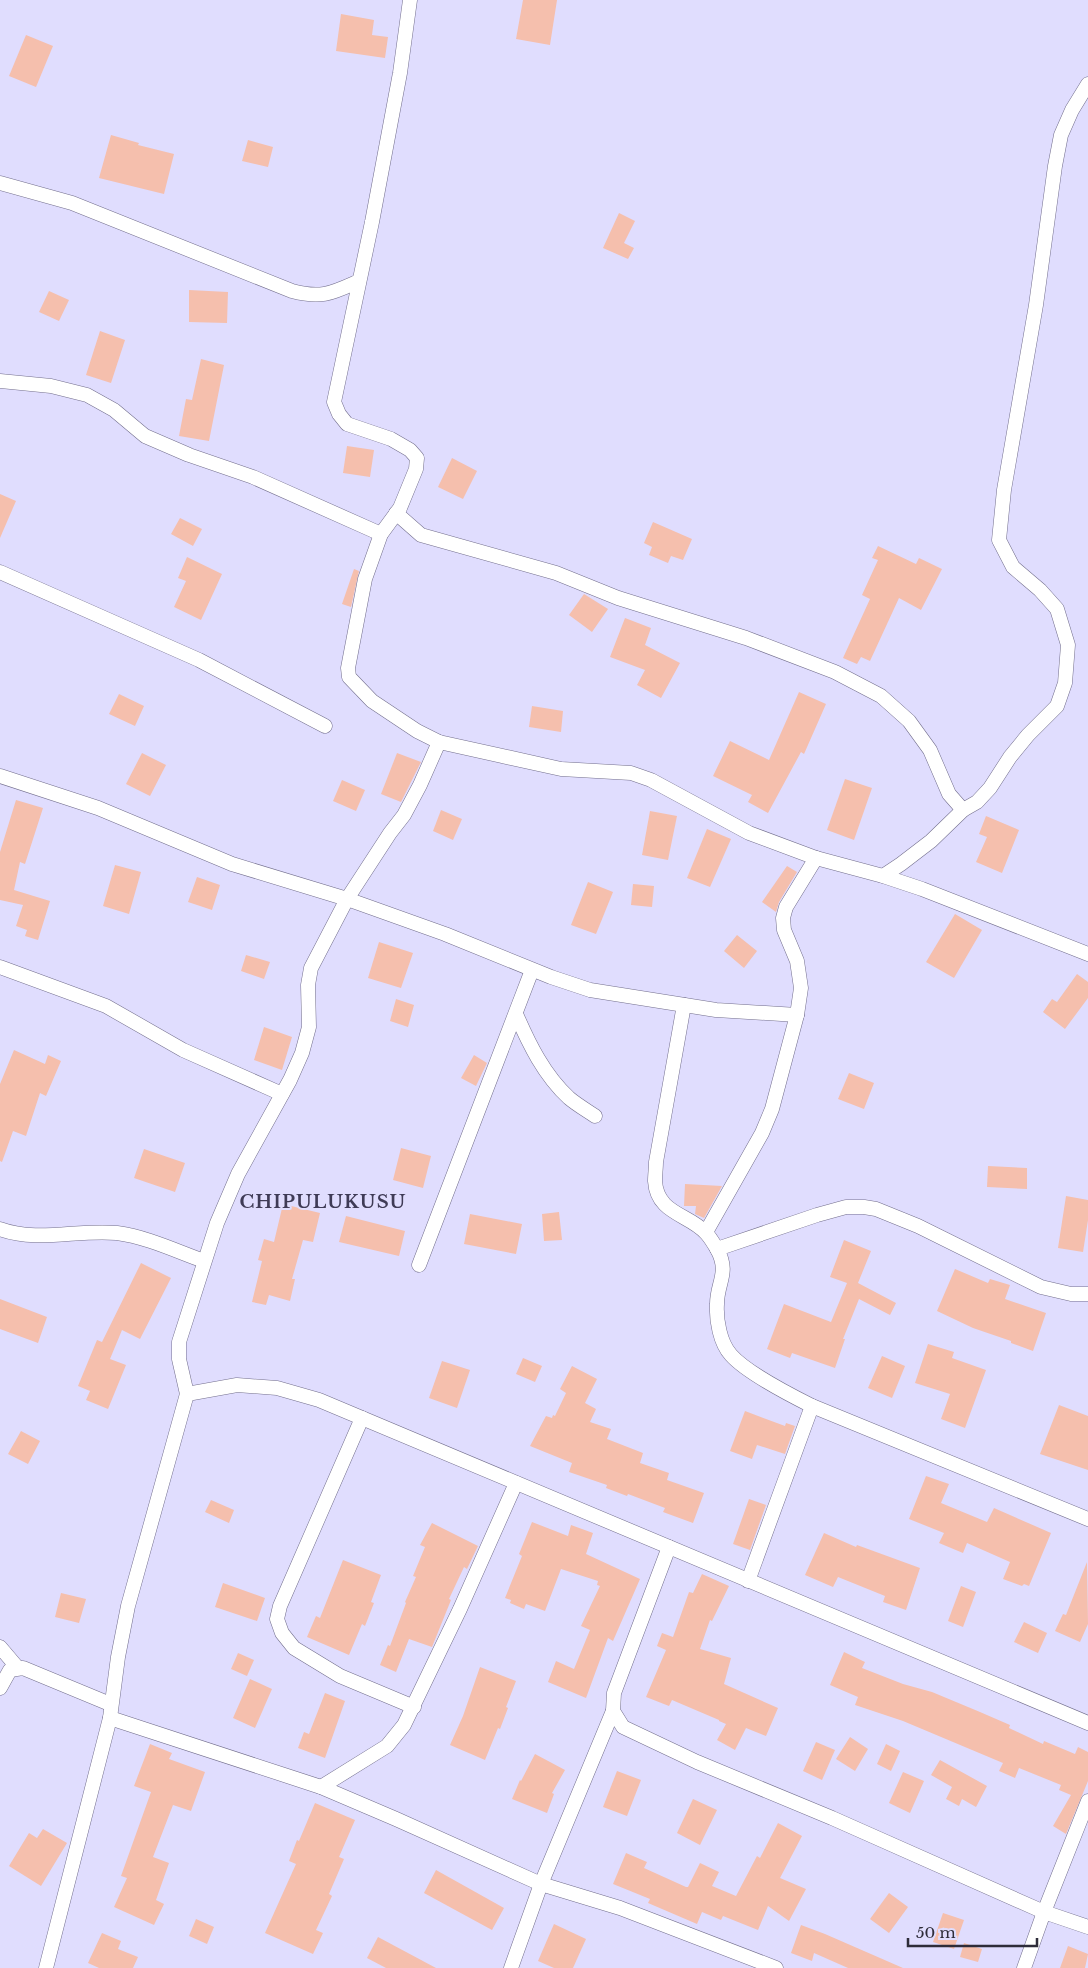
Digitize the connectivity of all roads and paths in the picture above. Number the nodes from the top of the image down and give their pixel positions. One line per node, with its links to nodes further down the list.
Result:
1 (410, 0): 4 (street)
2 (1088, 84): 12 (street)
3 (0, 183): 4 (street)
4 (360, 281): 6 (street)
5 (0, 381): 7 (street)
6 (396, 513): 7 (street); 12 (street)
7 (381, 534): 10 (street)
8 (0, 572): 9 (street)
9 (325, 726)
10 (439, 742): 13 (street); 15 (street)
11 (0, 776): 15 (street)
12 (963, 810): 14 (street)
13 (816, 858): 14 (street); 21 (street)
14 (883, 876): 16 (street)
15 (347, 900): 18 (street); 22 (street)
16 (1088, 954)
17 (0, 967): 22 (street)
18 (532, 970): 19 (street); 20 (street)
19 (684, 1005): 21 (street); 25 (street)
20 (516, 1014): 23 (street); 28 (street)
21 (797, 1015): 25 (street)
22 (282, 1094): 27 (street)
23 (595, 1116)
24 (0, 1229): 27 (street)
25 (706, 1232): 26 (street)
26 (717, 1249): 29 (street); 31 (street)
27 (204, 1261): 30 (street)
28 (419, 1265)
29 (1088, 1294)
30 (187, 1394): 32 (street); 41 (street)
31 (812, 1406): 34 (street); 36 (street)
32 (362, 1418): 33 (street); 40 (street)
33 (516, 1483): 35 (street); 40 (street)
34 (1088, 1519)
35 (669, 1547): 36 (street); 42 (street)
36 (748, 1581): 43 (street)
37 (0, 1647): 38 (street)
38 (17, 1667): 39 (street); 41 (street)
39 (0, 1688)
40 (414, 1707): 44 (street)
41 (110, 1711): 44 (street); 49 (street)
42 (613, 1711): 46 (street); 47 (street)
43 (1088, 1722)
44 (321, 1787): 46 (street)
45 (1088, 1801): 47 (street)
46 (541, 1884): 50 (street); 51 (street)
47 (1044, 1912): 48 (street); 52 (street)
48 (1088, 1927)
49 (46, 1968)
50 (511, 1968)
51 (776, 1968)
52 (1024, 1968)

